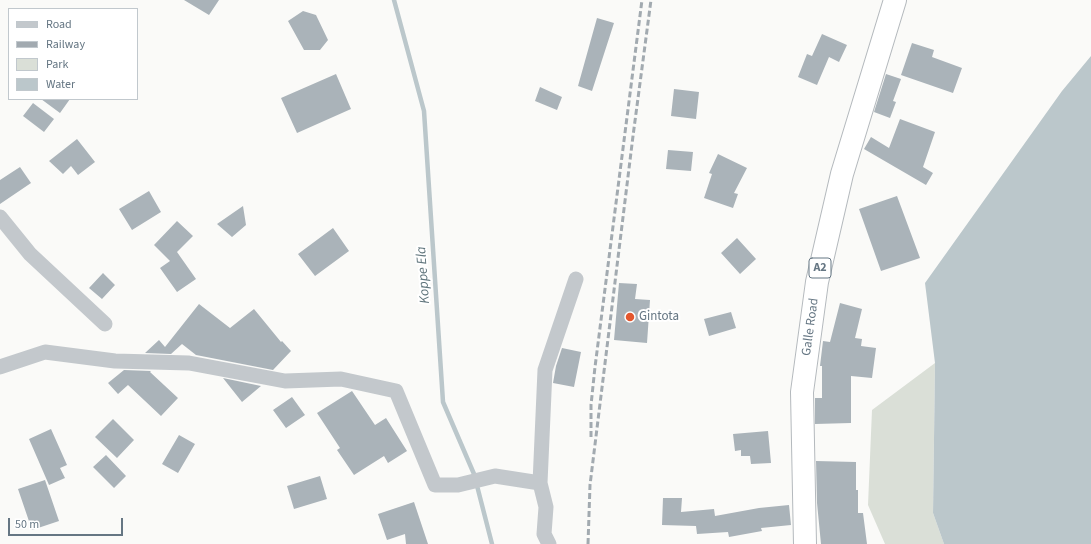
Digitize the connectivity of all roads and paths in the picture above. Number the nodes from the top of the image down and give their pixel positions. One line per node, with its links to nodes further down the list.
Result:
1 (895, 0): 8 (highway, Galle Road / A2)
2 (0, 217): 4 (street)
3 (576, 279): 6 (street)
4 (105, 324)
5 (0, 367): 6 (street)
6 (540, 483): 7 (street)
7 (549, 544)
8 (805, 544)

